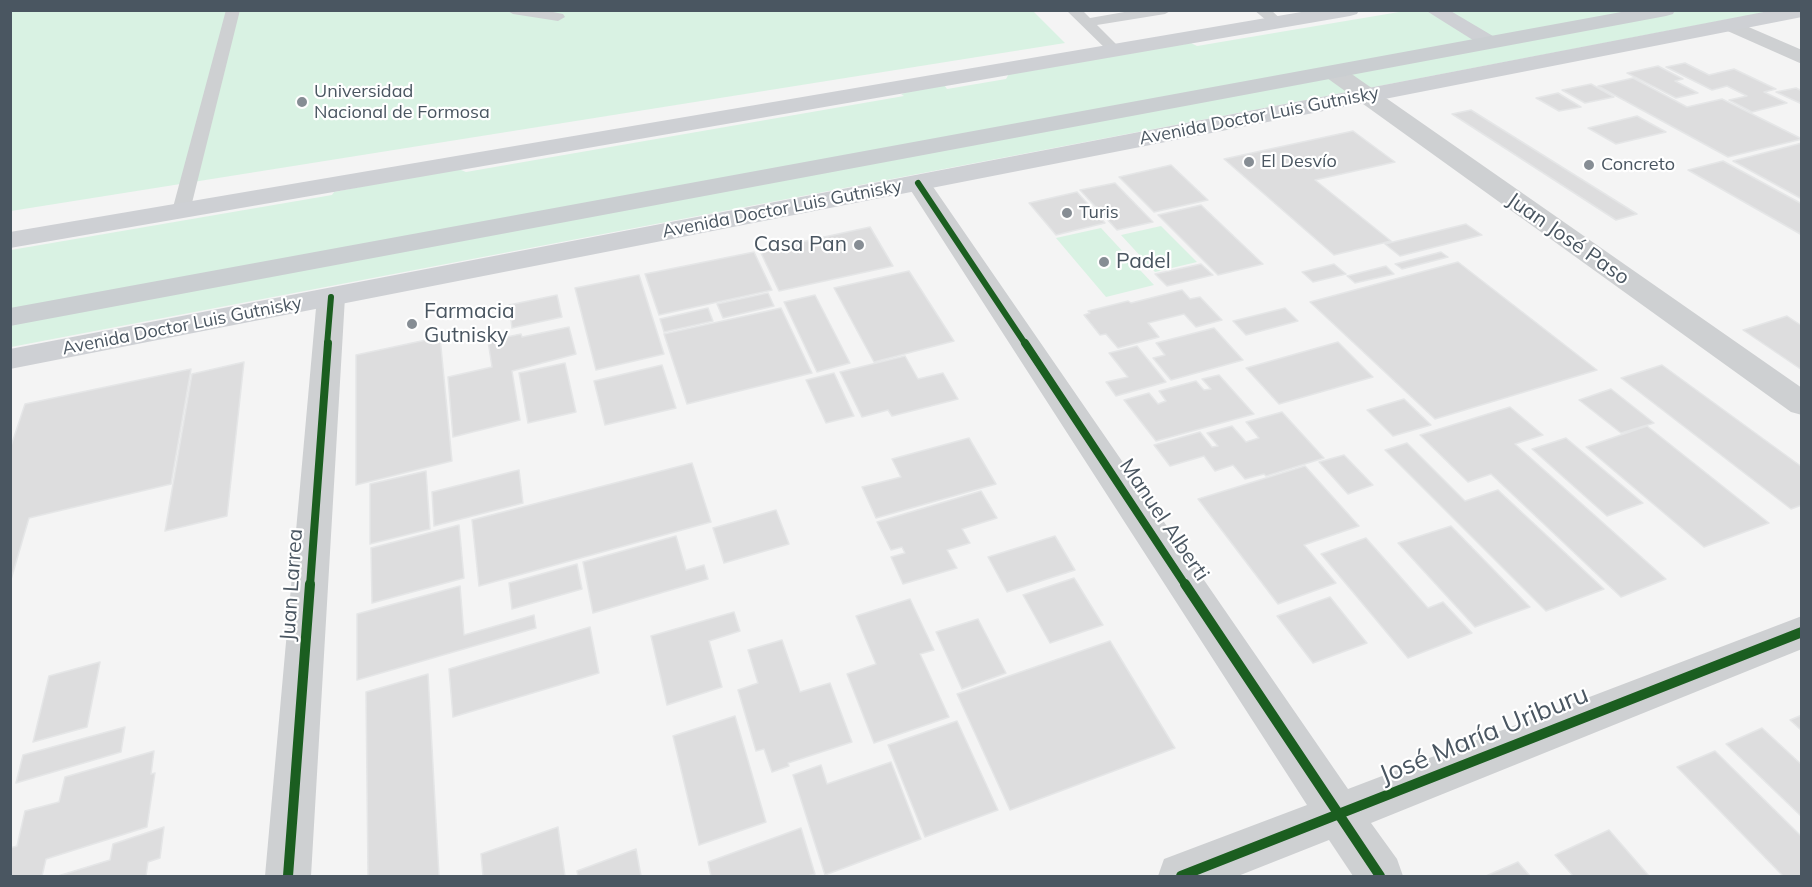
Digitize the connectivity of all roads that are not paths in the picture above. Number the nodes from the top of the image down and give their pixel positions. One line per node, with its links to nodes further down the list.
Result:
1 (233, 10): 19 (lane)
2 (513, 10): 9 (lane)
3 (1073, 10): 11 (lane)
4 (1165, 10): 11 (lane)
5 (1350, 10): 10 (main road)
6 (1434, 10): 13 (main road)
7 (1666, 10): 13 (main road, Avenida Doctor Luis Gutnisky)
8 (1802, 11): 12 (main road, Avenida Doctor Luis Gutnisky)
9 (558, 16)
10 (1270, 17): 14 (main road)
11 (1085, 23): 14 (lane)
12 (1730, 25): 15 (street); 17 (main road, Avenida Doctor Luis Gutnisky)
13 (1491, 43): 16 (main road, Avenida Doctor Luis Gutnisky)
14 (1116, 51): 19 (main road)
15 (1802, 58)
16 (1335, 72): 17 (street, Juan José Paso); 22 (main road, Avenida Doctor Luis Gutnisky)
17 (1366, 95): 18 (main road, Avenida Doctor Luis Gutnisky); 24 (street, Juan José Paso)
18 (918, 183): 21 (main road, Avenida Doctor Luis Gutnisky); 26 (street, Manuel Alberti)
19 (181, 211): 20 (main road)
20 (10, 240)
21 (331, 297): 23 (main road, Avenida Doctor Luis Gutnisky); 27 (street, Juan Larrea)
22 (10, 317)
23 (10, 359)
24 (1802, 404)
25 (1802, 632): 26 (street, José María Uriburu)
26 (1339, 815): 28 (street, José María Uriburu); 29 (street, Manuel Alberti)
27 (288, 876)
28 (1181, 876)
29 (1380, 876)

